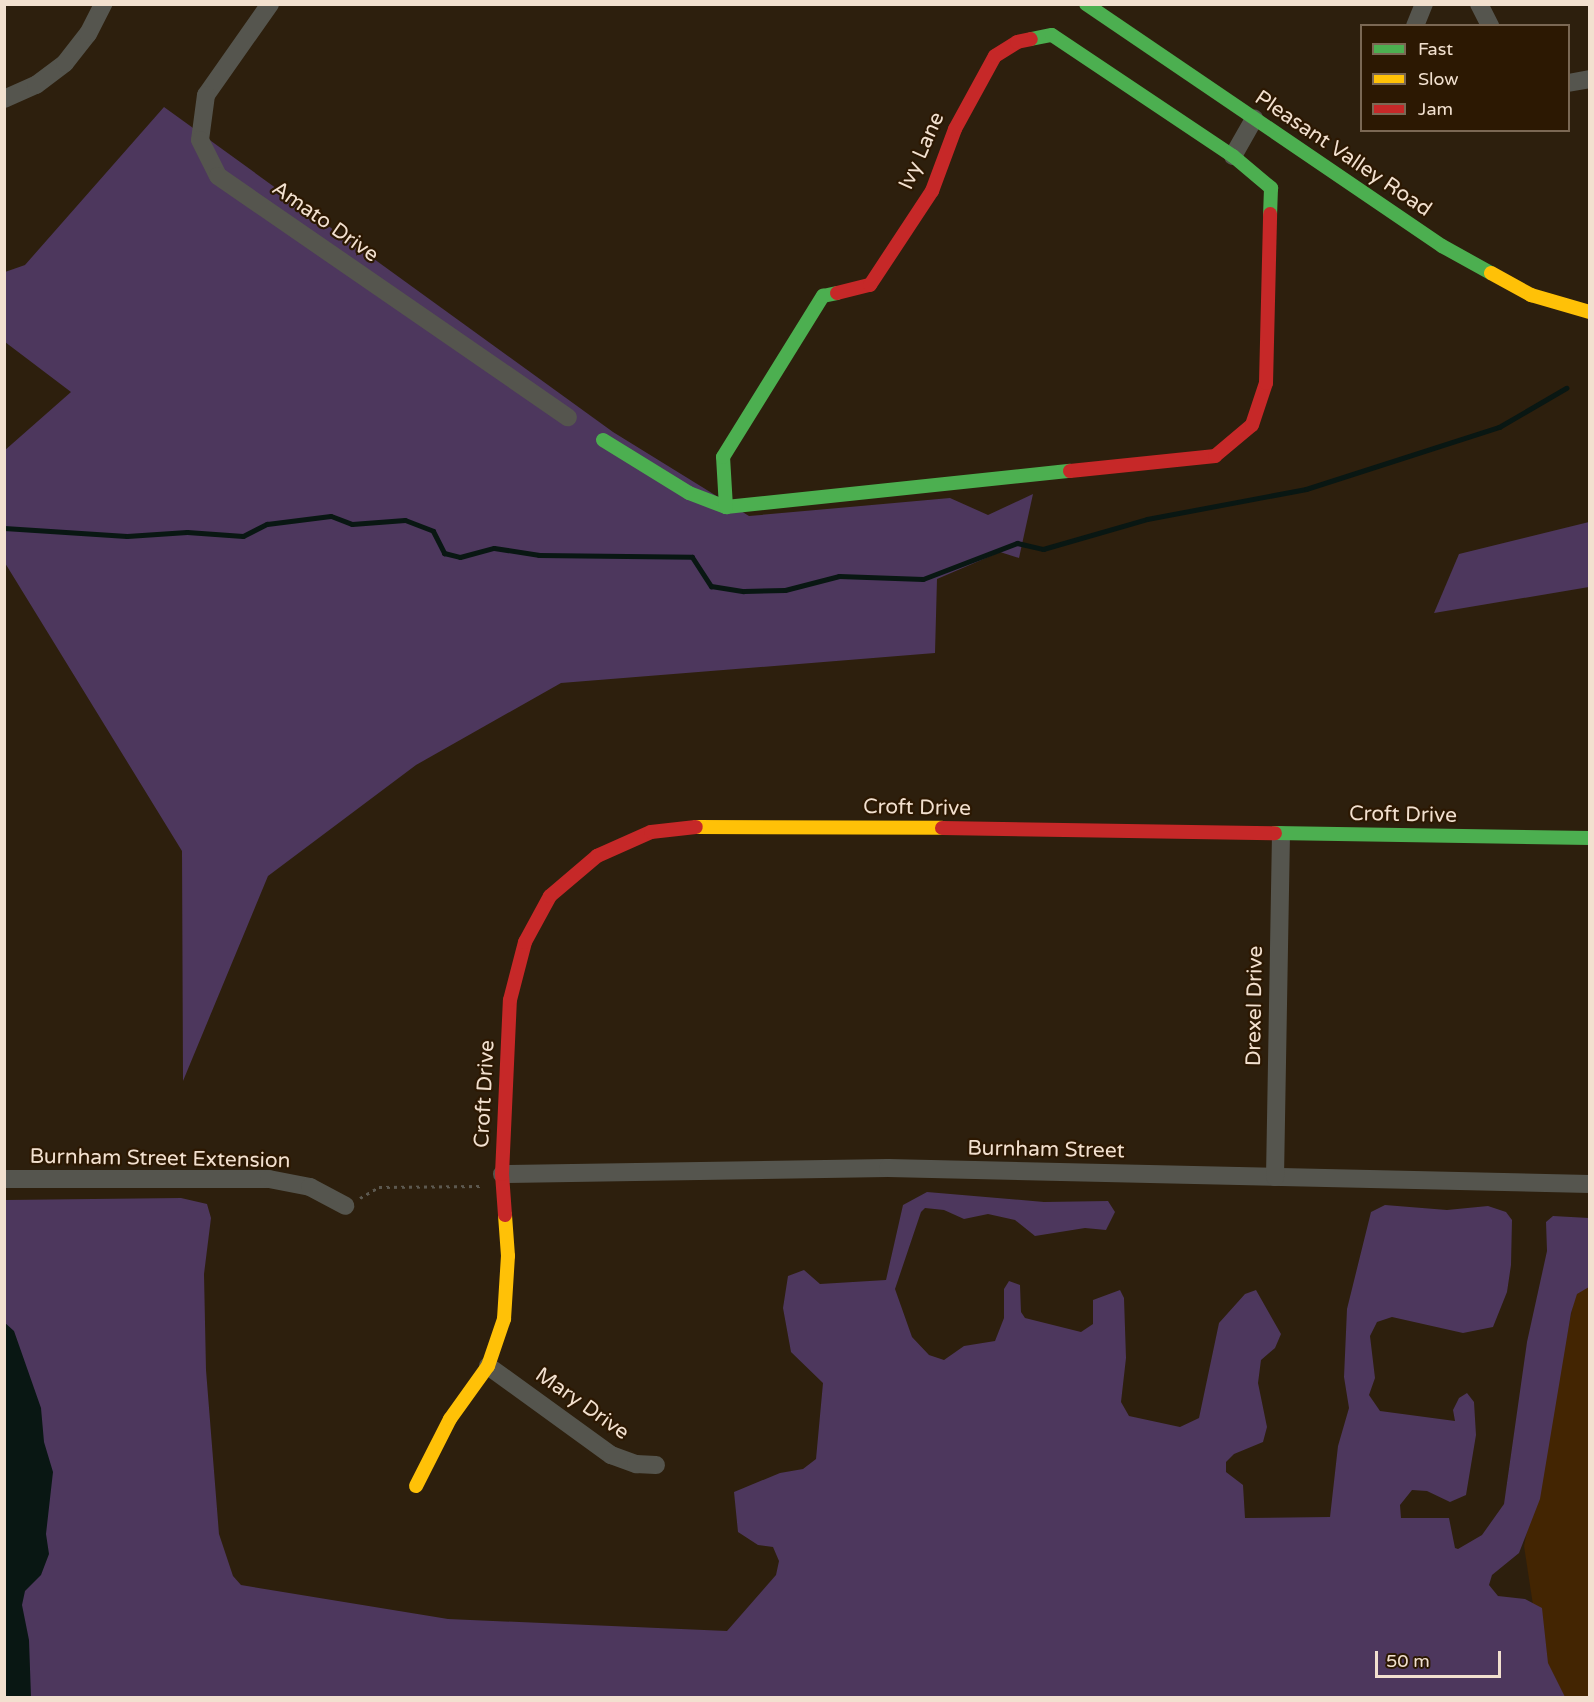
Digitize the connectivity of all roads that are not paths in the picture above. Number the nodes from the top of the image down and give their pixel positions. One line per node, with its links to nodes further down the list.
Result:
1 (103, 4): 10 (street)
2 (270, 4): 14 (street, Amato Drive)
3 (1086, 4): 11 (street, Pleasant Valley Road)
4 (1424, 4): 6 (street)
5 (1479, 4): 7 (street)
6 (1416, 24)
7 (1489, 24)
8 (1590, 79): 9 (street)
9 (1570, 83)
10 (4, 99)
11 (1254, 119): 12 (street); 13 (street, Pleasant Valley Road)
12 (1233, 156): 16 (street, Ivy Lane); 16 (street, Ivy Lane)
13 (1590, 312)
14 (567, 417)
15 (603, 440): 16 (street, Ivy Lane)
16 (726, 507)
17 (1281, 835): 18 (street, Croft Drive); 19 (street, Croft Drive); 20 (street, Drexel Drive)
18 (1590, 838)
19 (502, 1174): 20 (street, Burnham Street); 24 (street, Croft Drive)
20 (1275, 1178): 22 (street, Burnham Street)
21 (4, 1179): 23 (street, Burnham Street Extension)
22 (1590, 1184)
23 (345, 1206)
24 (488, 1366): 25 (street, Mary Drive); 26 (street, Croft Drive)
25 (656, 1465)
26 (416, 1486)

